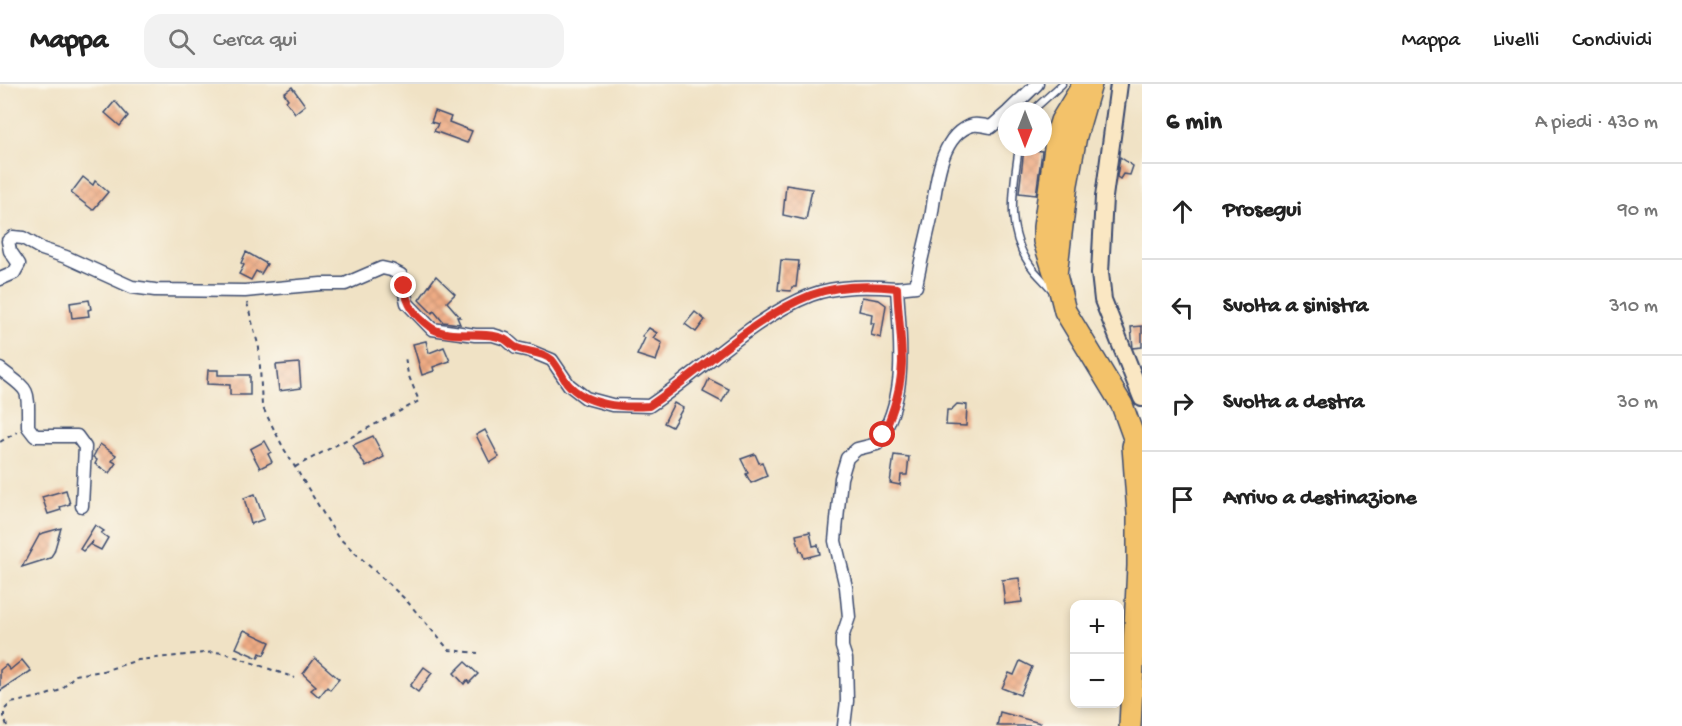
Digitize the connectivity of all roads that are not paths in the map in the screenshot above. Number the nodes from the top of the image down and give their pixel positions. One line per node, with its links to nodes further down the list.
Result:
1 (1037, 84): 6 (street)
2 (1062, 84): 7 (lane)
3 (1084, 84): 10 (highway)
4 (1091, 84): 10 (highway)
5 (1119, 84): 15 (main road)
6 (1018, 102)
7 (1042, 102)
8 (998, 121): 12 (street)
9 (1017, 156): 13 (lane)
10 (1056, 275): 13 (highway)
11 (0, 279): 12 (street)
12 (897, 288): 19 (street)
13 (1061, 299): 16 (highway)
14 (0, 369): 18 (street)
15 (1142, 398)
16 (1131, 427): 17 (highway); 20 (highway)
17 (1142, 460)
18 (82, 506)
19 (844, 726)
20 (1130, 726)

